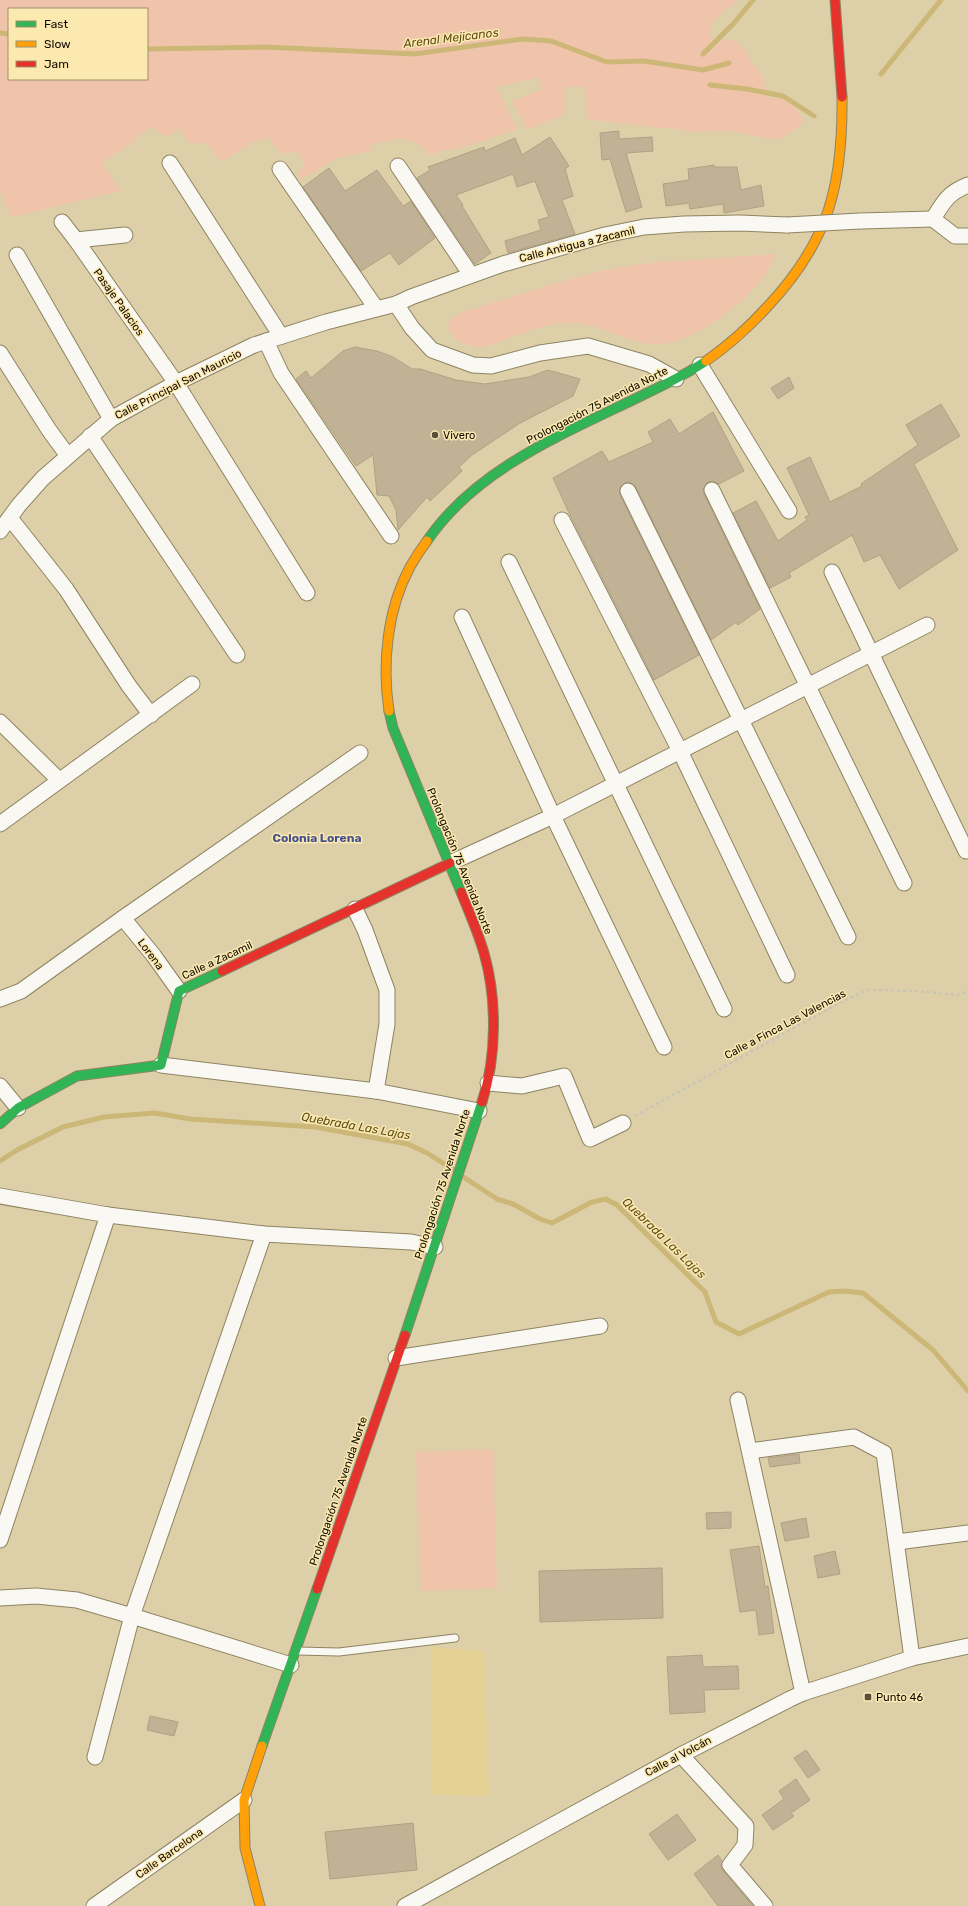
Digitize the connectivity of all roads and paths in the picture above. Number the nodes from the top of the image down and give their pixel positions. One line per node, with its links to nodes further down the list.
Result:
1 (835, 0): 18 (main road, Prolongación 75 Avenida Norte)
2 (170, 163): 15 (street)
3 (398, 166): 12 (street)
4 (280, 169): 14 (street)
5 (968, 185): 6 (street)
6 (934, 219): 9 (street); 12 (street, Calle Antigua a Zacamil, bridge)
7 (62, 222): 10 (street, Pasaje Palacios)
8 (125, 235): 10 (street)
9 (968, 236)
10 (76, 240): 20 (street, Pasaje Palacios)
11 (17, 255): 21 (street)
12 (471, 276): 13 (street, Calle Antigua a Zacamil)
13 (396, 304): 14 (street, Calle Antigua a Zacamil); 19 (street)
14 (376, 308): 15 (street, Calle Antigua a Zacamil)
15 (281, 336): 16 (street, Calle Principal San Mauricio)
16 (266, 342): 20 (street, Calle Principal San Mauricio); 29 (street)
17 (0, 353): 23 (street)
18 (700, 365): 19 (main road, Prolongación 75 Avenida Norte); 26 (street)
19 (676, 379): 49 (main road, Prolongación 75 Avenida Norte)
20 (176, 383): 21 (street, Calle Principal San Mauricio); 32 (street, Pasaje Palacios)
21 (111, 419): 22 (street, Calle Principal San Mauricio)
22 (90, 436): 23 (street, Calle Principal San Mauricio); 36 (street)
23 (68, 456): 28 (street, Calle Principal San Mauricio)
24 (712, 490): 38 (street)
25 (628, 491): 40 (street)
26 (789, 511)
27 (562, 520): 42 (street)
28 (3, 523): 39 (street)
29 (391, 536)
30 (509, 562): 45 (street)
31 (832, 572): 35 (street)
32 (307, 593)
33 (462, 617): 46 (street)
34 (927, 625): 35 (street)
35 (872, 654): 38 (street); 48 (street)
36 (237, 655)
37 (192, 684): 39 (street)
38 (808, 686): 40 (street); 50 (street)
39 (151, 715): 44 (street)
40 (741, 720): 42 (street); 53 (street)
41 (0, 722): 44 (street)
42 (680, 751): 45 (street); 54 (street)
43 (360, 753): 52 (street)
44 (59, 780): 47 (street)
45 (616, 784): 46 (street); 58 (street)
46 (553, 816): 49 (street); 59 (street)
47 (0, 824)
48 (966, 850)
49 (450, 863): 51 (main road, Calle a Zacamil); 61 (main road, Prolongación 75 Avenida Norte)
50 (904, 883)
51 (355, 909): 55 (main road, Calle a Zacamil); 63 (street)
52 (122, 918): 55 (street, Lorena); 57 (street)
53 (848, 937)
54 (787, 975)
55 (179, 991): 60 (main road, Calle a Zacamil)
56 (968, 991): 66 (path, Calle a Finca Las Valencias)
57 (0, 998)
58 (724, 1010)
59 (664, 1047)
60 (161, 1065): 63 (street); 64 (main road)
61 (488, 1083): 65 (main road, Prolongación 75 Avenida Norte); 66 (street)
62 (0, 1086): 64 (street)
63 (376, 1091): 65 (street)
64 (18, 1108): 67 (main road)
65 (479, 1111): 71 (main road, Prolongación 75 Avenida Norte)
66 (623, 1122)
67 (0, 1124)
68 (3, 1196): 69 (street)
69 (108, 1215): 70 (street); 77 (street)
70 (264, 1234): 71 (street); 80 (street)
71 (435, 1247): 73 (main road, Prolongación 75 Avenida Norte)
72 (600, 1326): 73 (street)
73 (396, 1358): 83 (main road, Prolongación 75 Avenida Norte)
74 (738, 1400): 75 (street)
75 (750, 1451): 78 (street); 87 (street)
76 (968, 1533): 78 (street)
77 (0, 1540)
78 (897, 1542): 84 (street)
79 (0, 1598): 80 (street)
80 (132, 1616): 86 (street); 89 (street)
81 (455, 1638): 83 (lane)
82 (964, 1647): 84 (street, Calle al Volcán); 85 (street)
83 (296, 1651): 86 (main road, Prolongación 75 Avenida Norte)
84 (912, 1658): 87 (street, Calle al Volcán)
85 (968, 1660)
86 (290, 1666): 90 (main road, Prolongación 75 Avenida Norte)
87 (803, 1693): 88 (street, Calle al Volcán)
88 (681, 1754): 93 (street, Calle al Volcán); 94 (street)
89 (94, 1758)
90 (244, 1800): 91 (street, Calle Barcelona); 92 (main road, Prolongación 75 Avenida Norte)
91 (94, 1906)
92 (260, 1906)
93 (405, 1906)
94 (765, 1906)

